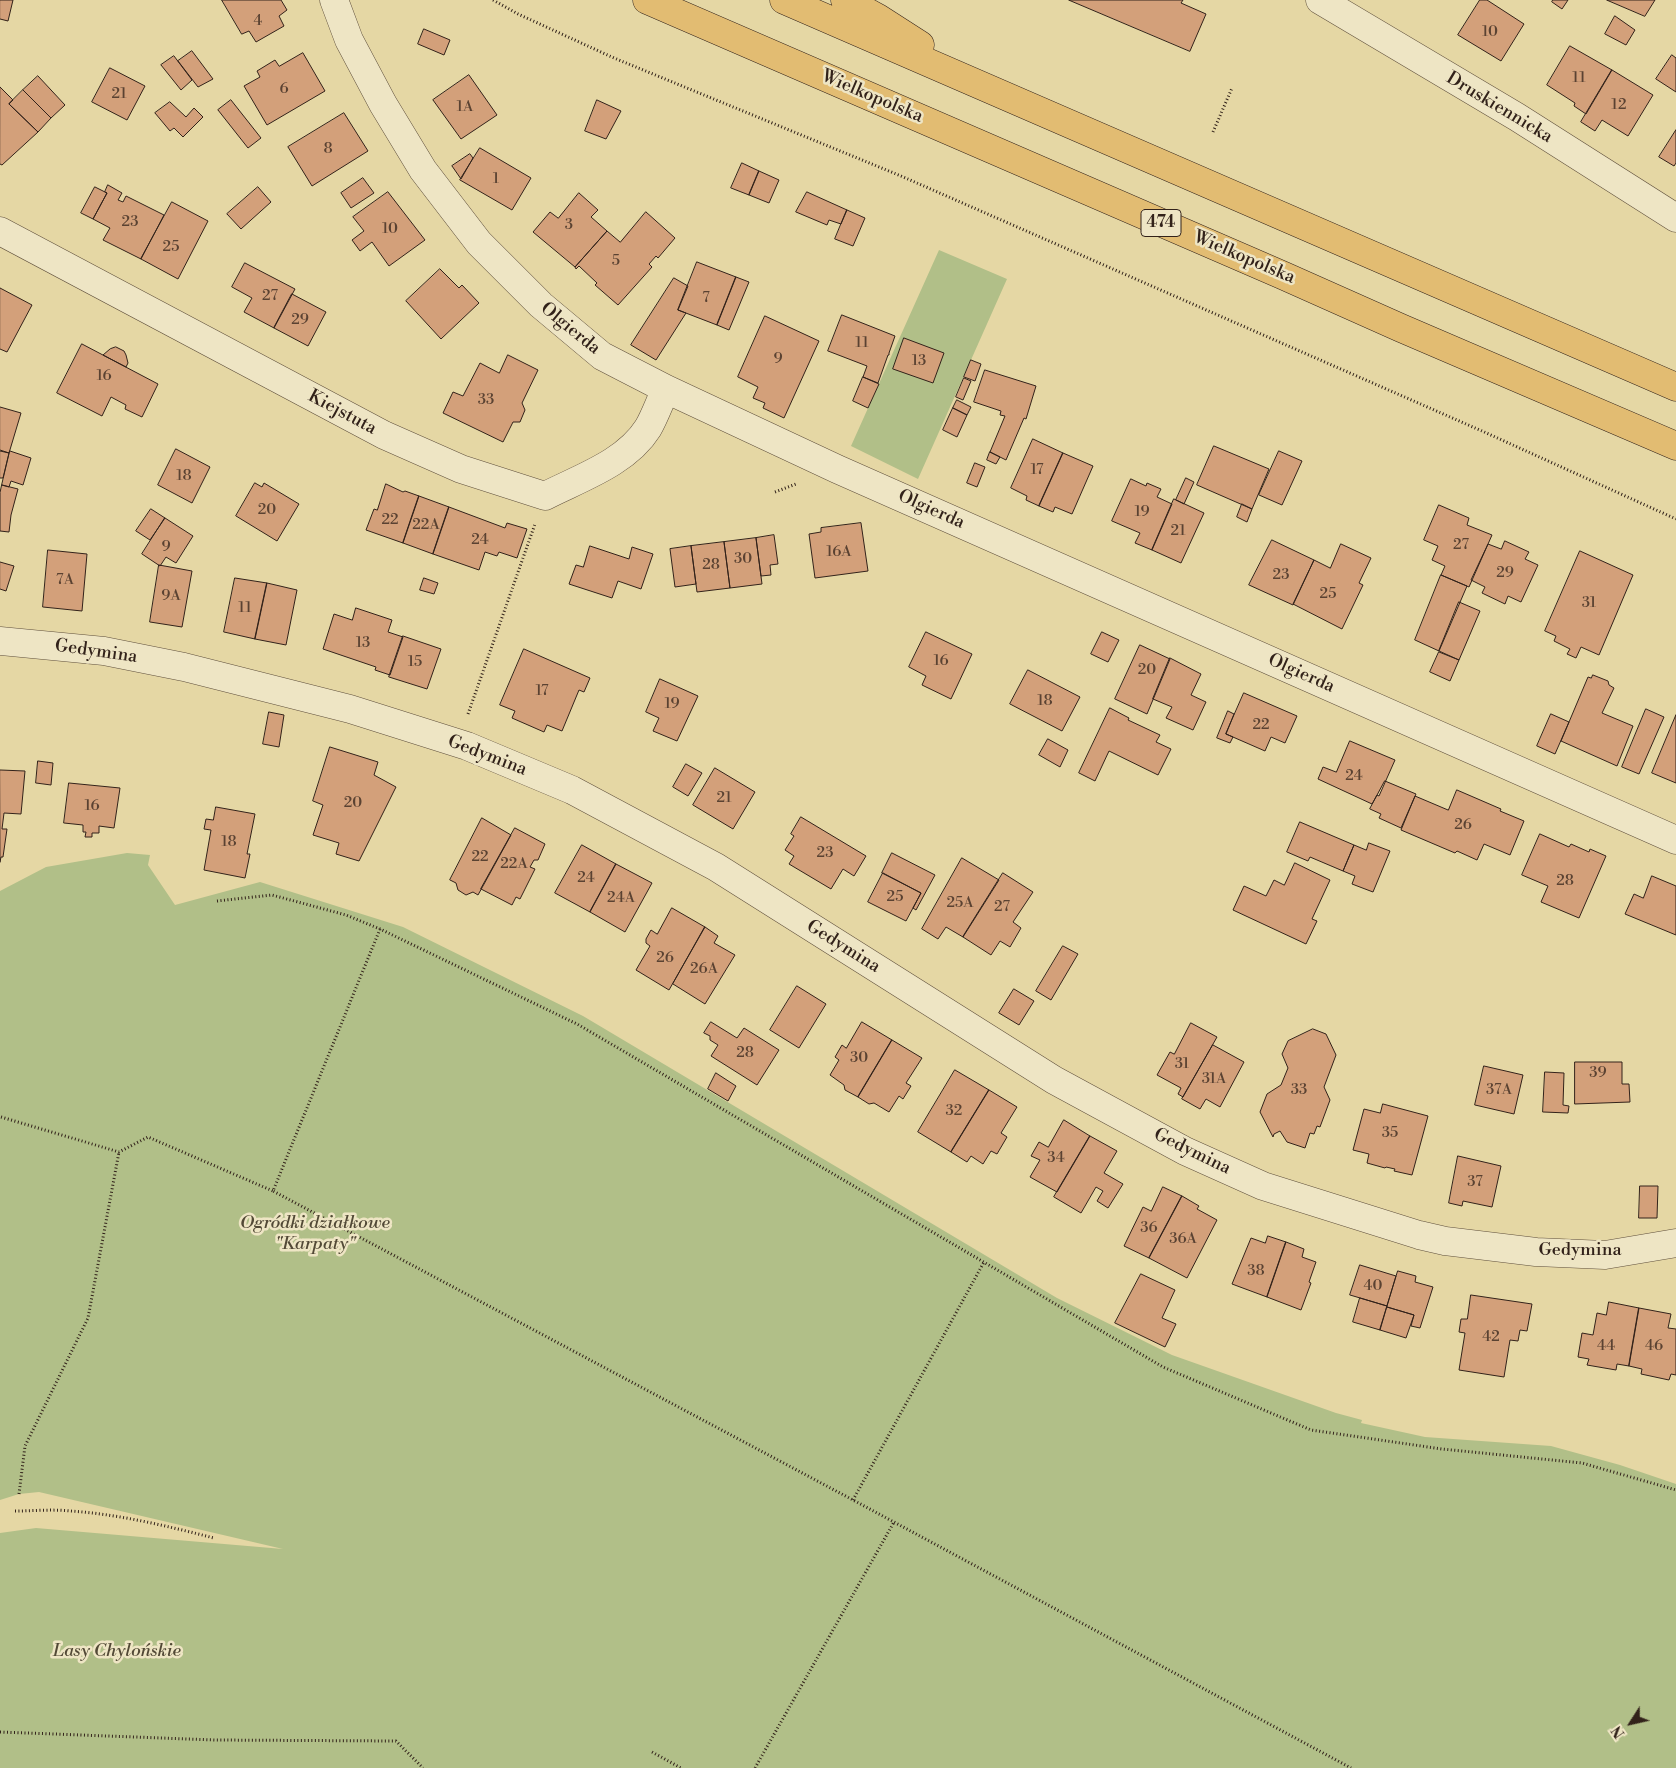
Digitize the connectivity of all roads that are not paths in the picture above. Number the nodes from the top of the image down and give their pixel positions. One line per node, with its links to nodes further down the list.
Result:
1 (334, 0): 10 (street, Olgierda)
2 (647, 0): 11 (main road, Wielkopolska / 474)
3 (784, 0): 6 (main road)
4 (845, 0): 6 (main road)
5 (1320, 0): 7 (street, Druskiennicka)
6 (993, 91): 9 (main road)
7 (1676, 218)
8 (0, 231): 10 (street, Kiejstuta)
9 (1676, 387)
10 (666, 389): 13 (street, Olgierda)
11 (1676, 446)
12 (0, 641): 14 (street, Gedymina)
13 (1676, 840)
14 (1674, 1248)

